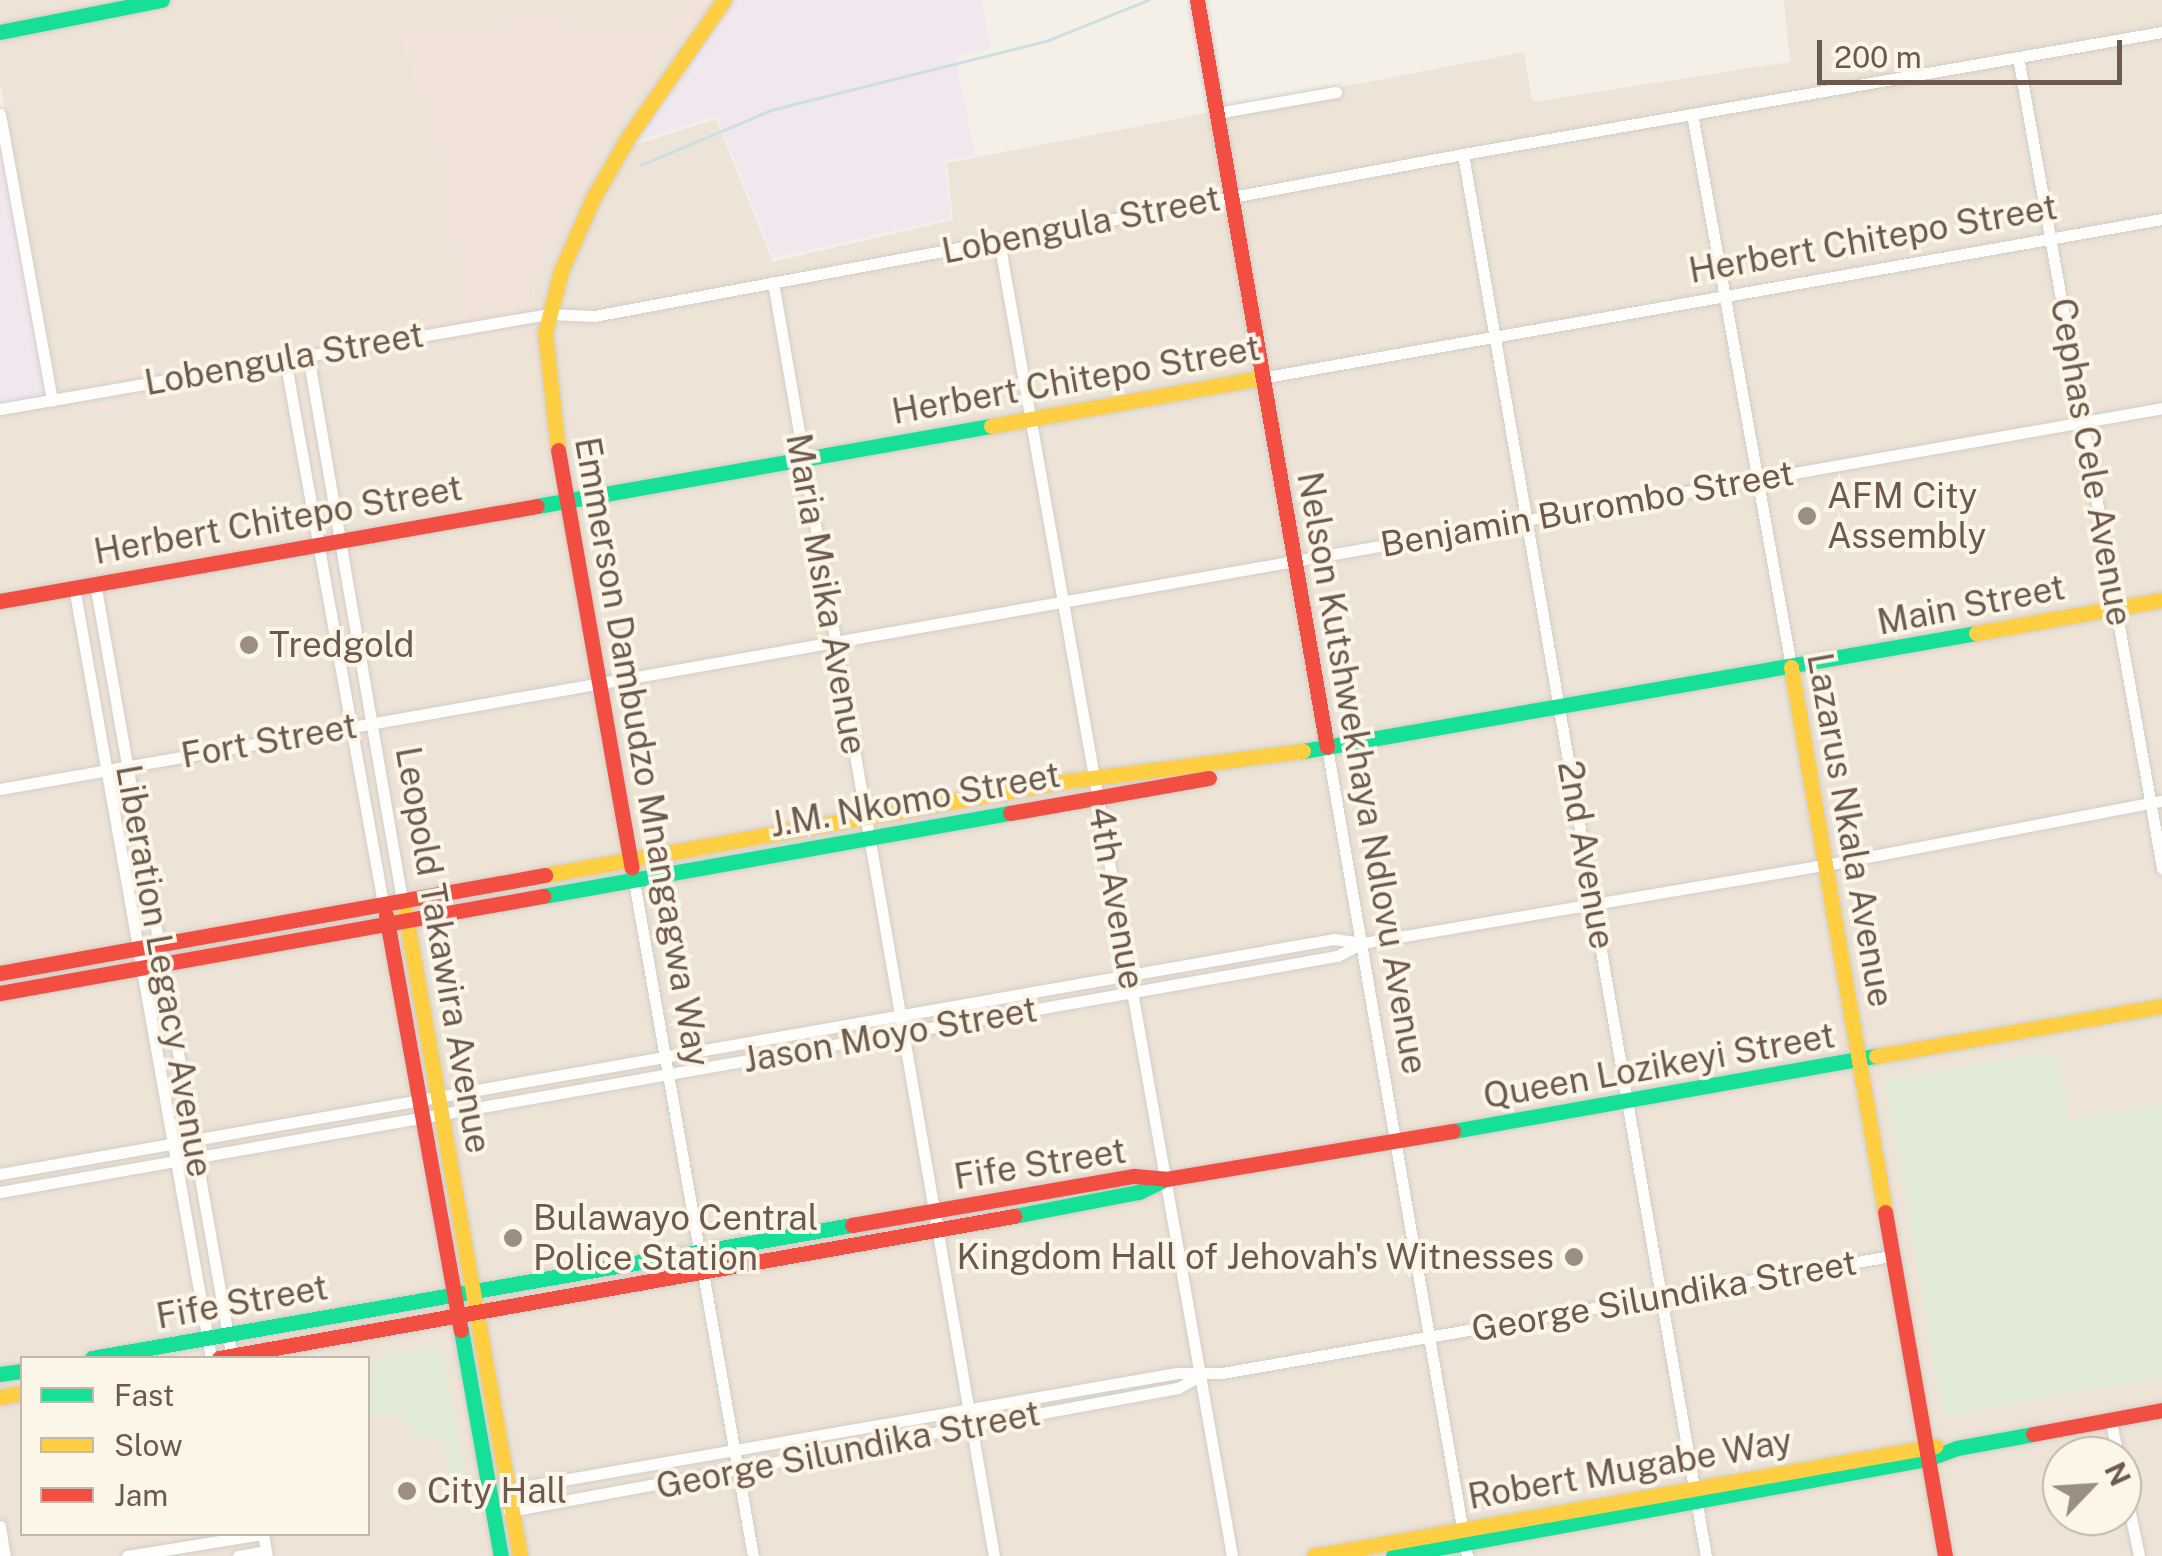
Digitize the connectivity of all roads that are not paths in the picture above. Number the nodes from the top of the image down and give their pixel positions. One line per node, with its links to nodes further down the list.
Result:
1 (162, 0): 4 (main road)
2 (724, 0): 18 (main road, Emmerson Dambudzo Mnangagwa Way)
3 (1197, 0): 8 (main road, Nelson Kutshwekhaya Ndlovu Avenue)
4 (0, 32)
5 (2162, 32): 6 (street, Lobengula Street)
6 (2018, 57): 10 (street, Lobengula Street); 14 (street, Cephas Cele Avenue)
7 (1336, 92): 8 (street)
8 (1216, 113): 12 (main road, Nelson Kutshwekhaya Ndlovu Avenue)
9 (0, 114): 23 (street)
10 (1692, 114): 11 (street, Lobengula Street); 17 (street, Lazarus Nkala Avenue)
11 (1463, 154): 12 (street, Lobengula Street); 19 (street, 2nd Avenue)
12 (1231, 198): 15 (street, Lobengula Street); 22 (main road, Nelson Kutshwekhaya Ndlovu Avenue)
13 (2162, 219): 14 (street, Herbert Chitepo Street)
14 (2051, 238): 17 (street, Herbert Chitepo Street); 27 (street, Cephas Cele Avenue)
15 (998, 241): 16 (street, Lobengula Street); 26 (street, 4th Avenue)
16 (773, 282): 18 (street, Lobengula Street); 28 (street, Maria Msika Avenue)
17 (1724, 295): 19 (street, Herbert Chitepo Street); 29 (street, Lazarus Nkala Avenue)
18 (548, 314): 20 (street, Lobengula Street); 30 (main road, Emmerson Dambudzo Mnangagwa Way)
19 (1496, 336): 22 (street, Herbert Chitepo Street); 31 (street, 2nd Avenue)
20 (308, 355): 21 (street, Lobengula Street); 32 (street, Leopold Takawira Avenue)
21 (286, 359): 23 (street, Lobengula Street); 33 (street, Leopold Takawira Avenue)
22 (1261, 378): 26 (main road, Herbert Chitepo Street); 34 (main road, Nelson Kutshwekhaya Ndlovu Avenue)
23 (52, 400): 25 (street, Lobengula Street)
24 (2162, 408): 27 (street, Benjamin Burombo Street)
25 (0, 410)
26 (1030, 418): 28 (main road, Herbert Chitepo Street); 37 (street, 4th Avenue)
27 (2084, 420): 29 (street, Benjamin Burombo Street); 40 (street, Cephas Cele Avenue)
28 (803, 458): 30 (main road, Herbert Chitepo Street); 41 (street, Maria Msika Avenue)
29 (1758, 478): 31 (street, Benjamin Burombo Street); 42 (street, Lazarus Nkala Avenue)
30 (567, 500): 32 (main road, Herbert Chitepo Street); 43 (main road, Emmerson Dambudzo Mnangagwa Way)
31 (1527, 520): 34 (street, Benjamin Burombo Street); 44 (street, 2nd Avenue)
32 (341, 540): 33 (main road, Herbert Chitepo Street); 45 (street, Leopold Takawira Avenue)
33 (318, 544): 35 (main road, Herbert Chitepo Street); 46 (street, Leopold Takawira Avenue)
34 (1292, 561): 37 (street, Benjamin Burombo Street); 47 (main road, Nelson Kutshwekhaya Ndlovu Avenue)
35 (96, 583): 36 (main road, Herbert Chitepo Street); 48 (street, Liberation Legacy Avenue)
36 (74, 587): 39 (main road, Herbert Chitepo Street); 49 (street, Liberation Legacy Avenue)
37 (1063, 600): 41 (street, Benjamin Burombo Street); 50 (street, 4th Avenue)
38 (2162, 600): 40 (main road, Main Street)
39 (0, 601)
40 (2117, 608): 42 (main road, Main Street); 53 (street, Cephas Cele Avenue)
41 (834, 640): 43 (street, Fort Street); 54 (street, Maria Msika Avenue)
42 (1792, 671): 44 (main road, J.M. Nkomo Street); 57 (main road, Lazarus Nkala Avenue)
43 (600, 682): 45 (street, Fort Street); 56 (main road, Emmerson Dambudzo Mnangagwa Way)
44 (1561, 711): 47 (main road, J.M. Nkomo Street); 62 (street, 2nd Avenue)
45 (372, 723): 46 (street, Fort Street); 60 (street, Leopold Takawira Avenue)
46 (350, 727): 48 (street, Fort Street); 61 (street, Leopold Takawira Avenue)
47 (1328, 752): 50 (main road, J.M. Nkomo Street); 52 (main road, J.M. Nkomo Street); 65 (street, Nelson Kutshwekhaya Ndlovu Avenue)
48 (128, 767): 49 (street, Fort Street); 66 (street, Liberation Legacy Avenue)
49 (106, 770): 51 (street, Fort Street); 67 (street, Liberation Legacy Avenue)
50 (1095, 776): 52 (street, 4th Avenue); 54 (main road, J.M. Nkomo Street)
51 (0, 789)
52 (1098, 797): 55 (main road, J.M. Nkomo Street); 71 (street, 4th Avenue)
53 (2156, 802): 57 (street, Jason Moyo Street); 58 (street, Cephas Cele Avenue)
54 (864, 816): 55 (street, Maria Msika Avenue); 56 (main road, J.M. Nkomo Street)
55 (868, 839): 59 (main road, J.M. Nkomo Street); 75 (street, Maria Msika Avenue)
56 (630, 858): 59 (main road, Emmerson Dambudzo Mnangagwa Way); 60 (main road, J.M. Nkomo Street)
57 (1825, 866): 62 (street, Jason Moyo Street); 78 (main road, Lazarus Nkala Avenue)
58 (2162, 868)
59 (635, 884): 63 (main road, J.M. Nkomo Street); 77 (street, Emmerson Dambudzo Mnangagwa Way)
60 (402, 900): 61 (main road, J.M. Nkomo Street); 63 (main road, Leopold Takawira Avenue)
61 (384, 904): 64 (main road, Leopold Takawira Avenue); 66 (main road, J.M. Nkomo Street)
62 (1594, 904): 65 (street, Jason Moyo Street); 82 (street, 2nd Avenue)
63 (406, 922): 64 (main road, J.M. Nkomo Street); 80 (main road, Leopold Takawira Avenue)
64 (388, 926): 68 (main road, J.M. Nkomo Street); 81 (main road, Leopold Takawira Avenue)
65 (1363, 943): 71 (street, Jason Moyo Street); 72 (street, Jason Moyo Street); 86 (street, Nelson Kutshwekhaya Ndlovu Avenue)
66 (159, 944): 67 (main road, J.M. Nkomo Street); 68 (street, Liberation Legacy Avenue)
67 (138, 948): 69 (street, Liberation Legacy Avenue); 70 (main road, J.M. Nkomo Street)
68 (163, 964): 69 (main road, J.M. Nkomo Street); 85 (street, Liberation Legacy Avenue)
69 (142, 968): 73 (main road, J.M. Nkomo Street); 87 (street, Liberation Legacy Avenue)
70 (0, 973)
71 (1130, 975): 72 (street, 4th Avenue); 75 (street, Jason Moyo Street)
72 (1133, 992): 76 (street, Jason Moyo Street); 91 (street, 4th Avenue)
73 (0, 993)
74 (2162, 1006): 78 (main road, Queen Lozikeyi Street)
75 (898, 1016): 76 (street, Maria Msika Avenue); 77 (street, Jason Moyo Street)
76 (901, 1032): 79 (street, Jason Moyo Street); 93 (street, Maria Msika Avenue)
77 (665, 1056): 79 (street, Emmerson Dambudzo Mnangagwa Way); 80 (street, Jason Moyo Street)
78 (1859, 1062): 82 (main road, Queen Lozikeyi Street); 96 (main road, Lazarus Nkala Avenue)
79 (668, 1074): 83 (street, Jason Moyo Street); 95 (street, Emmerson Dambudzo Mnangagwa Way)
80 (438, 1096): 81 (street, Jason Moyo Street); 83 (main road, Leopold Takawira Avenue)
81 (419, 1100): 84 (main road, Leopold Takawira Avenue); 85 (street, Jason Moyo Street)
82 (1630, 1102): 86 (main road, Queen Lozikeyi Street); 100 (street, 2nd Avenue)
83 (441, 1114): 84 (street, Jason Moyo Street); 98 (main road, Leopold Takawira Avenue)
84 (422, 1117): 88 (street, Jason Moyo Street); 99 (main road, Leopold Takawira Avenue)
85 (194, 1140): 87 (street, Jason Moyo Street); 88 (street, Liberation Legacy Avenue)
86 (1398, 1140): 91 (main road, Queen Lozikeyi Street); 105 (street, Nelson Kutshwekhaya Ndlovu Avenue)
87 (173, 1143): 89 (street, Liberation Legacy Avenue); 90 (street, Jason Moyo Street)
88 (196, 1157): 89 (street, Jason Moyo Street); 103 (street, Liberation Legacy Avenue)
89 (176, 1160): 92 (street, Jason Moyo Street); 104 (street, Liberation Legacy Avenue)
90 (0, 1174)
91 (1166, 1179): 93 (main road, Fife Street); 94 (main road, Fife Street); 110 (street, 4th Avenue)
92 (0, 1192)
93 (932, 1213): 94 (street, Maria Msika Avenue); 95 (main road, Fife Street)
94 (935, 1231): 97 (main road, Fife Street); 111 (street, Maria Msika Avenue)
95 (700, 1254): 97 (street, Emmerson Dambudzo Mnangagwa Way); 98 (main road, Fife Street)
96 (1890, 1256): 100 (street, George Silundika Street); 117 (main road, Lazarus Nkala Avenue)
97 (704, 1273): 101 (main road, Fife Street); 116 (street, Emmerson Dambudzo Mnangagwa Way)
98 (473, 1292): 99 (main road, Fife Street); 101 (main road, Leopold Takawira Avenue)
99 (454, 1296): 102 (main road, Leopold Takawira Avenue); 103 (main road, Fife Street)
100 (1662, 1296): 105 (street, George Silundika Street); 121 (street, 2nd Avenue)
101 (477, 1313): 102 (main road, Fife Street); 119 (main road, Leopold Takawira Avenue)
102 (458, 1316): 109 (main road, Fife Street); 120 (main road, Leopold Takawira Avenue)
103 (228, 1335): 104 (main road, Fife Street); 108 (street, Liberation Legacy Avenue)
104 (208, 1338): 106 (main road, Fife Street); 107 (street, Liberation Legacy Avenue)
105 (1430, 1338): 110 (street, George Silundika Street); 126 (street, Nelson Kutshwekhaya Ndlovu Avenue)
106 (104, 1356)
107 (211, 1356)
108 (228, 1356)
109 (239, 1356)
110 (1200, 1376): 111 (street, George Silundika Street); 114 (street, George Silundika Street); 135 (street, 4th Avenue)
111 (967, 1409): 114 (street, Maria Msika Avenue); 116 (street, George Silundika Street)
112 (2162, 1410): 113 (main road, Robert Mugabe Way)
113 (2110, 1418): 115 (street); 117 (main road, Robert Mugabe Way)
114 (971, 1427): 118 (street, George Silundika Street); 134 (street, Maria Msika Avenue)
115 (2114, 1436)
116 (734, 1450): 118 (street, Emmerson Dambudzo Mnangagwa Way); 119 (street, George Silundika Street)
117 (1926, 1452): 121 (main road, Robert Mugabe Way); 139 (main road, Lazarus Nkala Avenue)
118 (738, 1471): 122 (street, George Silundika Street); 133 (street, Emmerson Dambudzo Mnangagwa Way)
119 (508, 1490): 120 (street, George Silundika Street); 122 (main road, Leopold Takawira Avenue)
120 (490, 1492): 123 (main road, Leopold Takawira Avenue)
121 (1695, 1494): 126 (main road, Robert Mugabe Way); 138 (street, 2nd Avenue)
122 (512, 1511): 123 (street, George Silundika Street); 132 (main road, Leopold Takawira Avenue)
123 (494, 1514): 131 (main road, Leopold Takawira Avenue)
124 (0, 1526): 129 (street)
125 (237, 1536): 130 (street)
126 (1464, 1543): 136 (main road, Robert Mugabe Way); 137 (main road, Robert Mugabe Way)
127 (266, 1554): 128 (street)
128 (243, 1555)
129 (5, 1556)
130 (127, 1556)
131 (501, 1556)
132 (520, 1556)
133 (753, 1556)
134 (994, 1556)
135 (1232, 1556)
136 (1314, 1556)
137 (1393, 1556)
138 (1706, 1556)
139 (1945, 1556)

